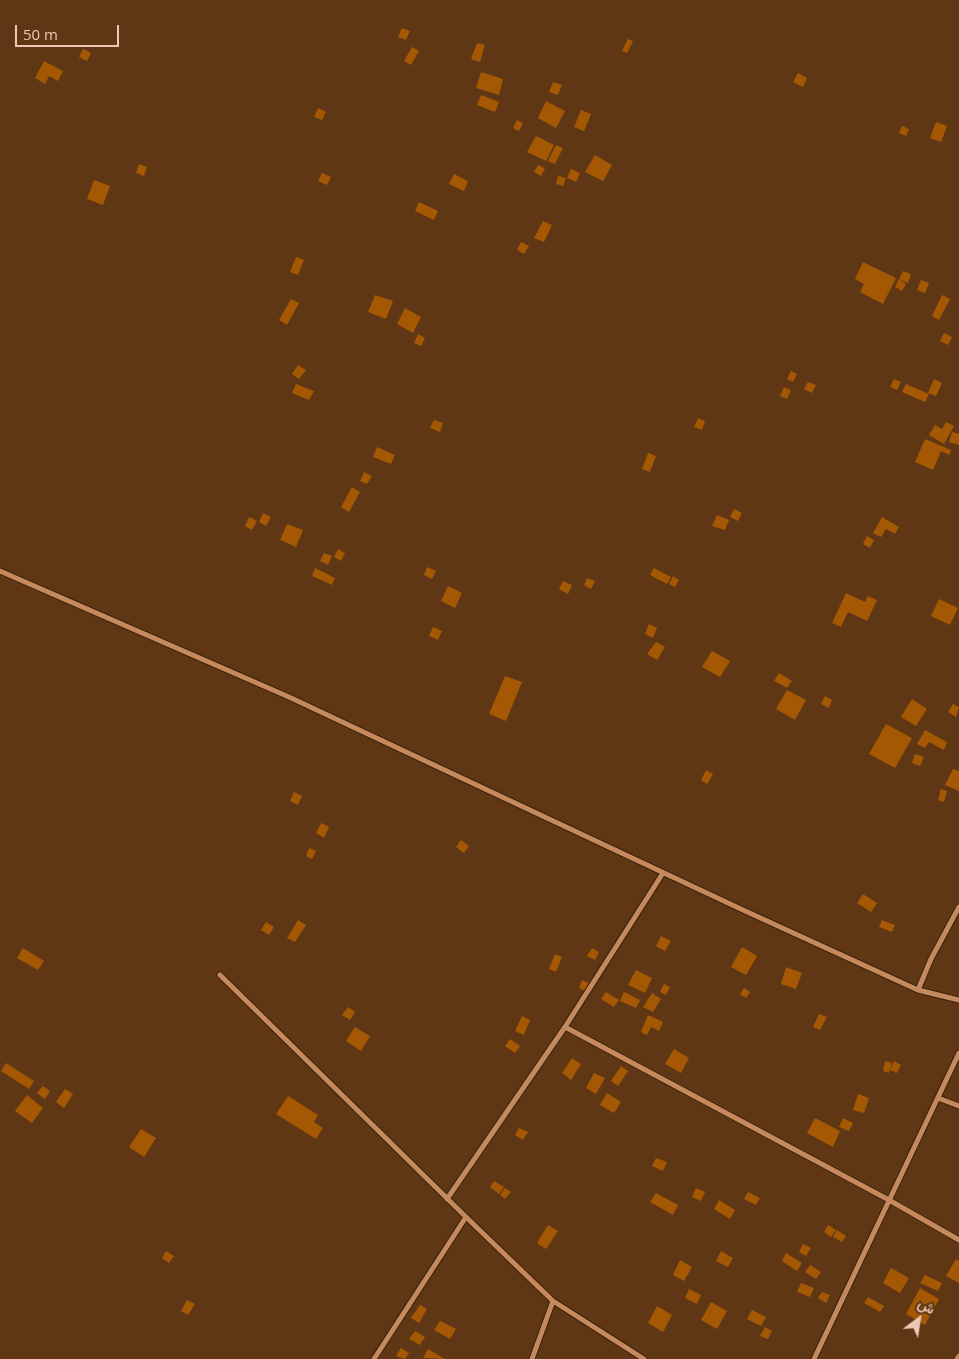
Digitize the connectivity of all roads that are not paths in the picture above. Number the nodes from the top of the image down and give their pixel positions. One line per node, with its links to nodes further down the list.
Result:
1 (0, 571): 2 (street)
2 (663, 873): 5 (street); 7 (street)
3 (959, 908): 5 (street)
4 (220, 975): 11 (street)
5 (918, 990): 6 (street)
6 (959, 1000)
7 (565, 1027): 11 (street); 12 (street)
8 (959, 1053): 9 (street)
9 (938, 1098): 10 (street); 12 (street)
10 (959, 1106)
11 (447, 1199): 13 (street)
12 (889, 1200): 14 (street); 19 (street)
13 (466, 1217): 15 (street); 16 (street)
14 (959, 1240)
15 (553, 1301): 17 (street); 18 (street)
16 (374, 1359)
17 (532, 1359)
18 (644, 1359)
19 (814, 1359)

